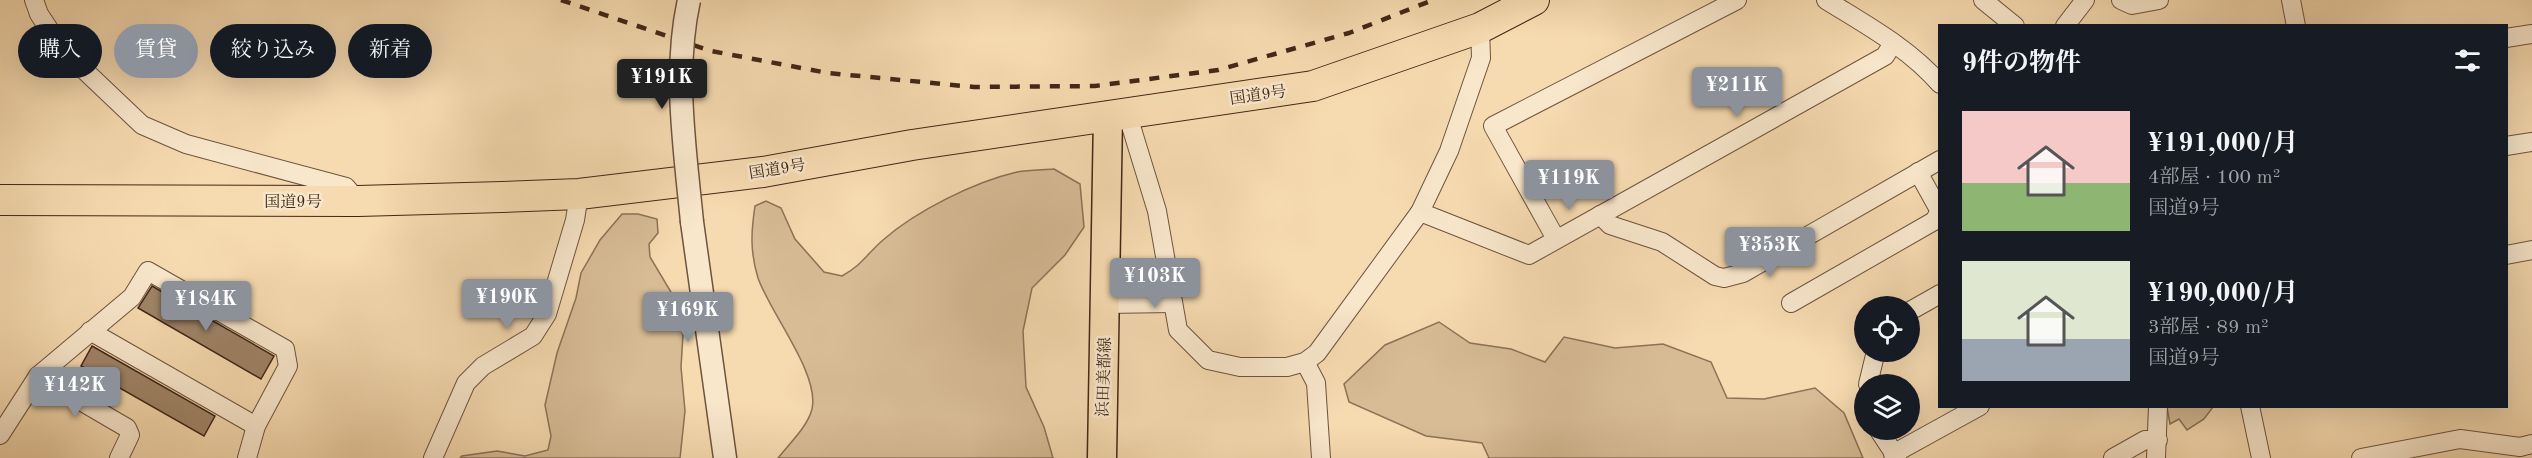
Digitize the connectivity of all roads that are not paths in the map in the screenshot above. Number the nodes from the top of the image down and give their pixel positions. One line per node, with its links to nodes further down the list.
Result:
1 (34, 0): 26 (street)
2 (689, 0): 54 (street, bridge)
3 (1534, 0): 14 (highway, 国道9号)
4 (1737, 0): 31 (street)
5 (1827, 0): 17 (street)
6 (1983, 0): 11 (street)
7 (2085, 0): 12 (street)
8 (2121, 0): 9 (street)
9 (2159, 0)
10 (2291, 0): 13 (street)
11 (2012, 24)
12 (2067, 24)
13 (2296, 24)
14 (1480, 28): 19 (highway, 国道9号); 28 (street)
15 (2532, 34): 16 (street)
16 (2508, 38)
17 (1893, 43): 18 (street); 29 (street)
18 (1938, 82)
19 (1118, 114): 24 (highway, 国道9号); 35 (street); 37 (main road, 浜田美都線)
20 (2532, 141): 21 (street)
21 (2508, 146)
22 (1938, 161): 23 (street)
23 (1918, 172): 27 (street); 29 (street)
24 (579, 194): 26 (highway, 国道9号); 53 (street)
25 (0, 201): 26 (highway, 国道9号)
26 (358, 201)
27 (1938, 208)
28 (1420, 212): 31 (street); 40 (street)
29 (1600, 215): 31 (street)
30 (1938, 215): 36 (street)
31 (1556, 239)
32 (2532, 250): 33 (street)
33 (2508, 255)
34 (1938, 295): 38 (street)
35 (1173, 303): 37 (street); 40 (street)
36 (1791, 303)
37 (1105, 304): 55 (main road, 浜田美都線)
38 (1920, 305)
39 (90, 331): 41 (street); 45 (street); 45 (street)
40 (1305, 362): 56 (street)
41 (38, 376): 46 (street); 51 (street)
42 (1977, 408): 50 (street)
43 (2158, 408): 49 (street)
44 (2250, 408): 58 (street)
45 (256, 426): 52 (street)
46 (0, 435)
47 (1885, 440): 50 (street)
48 (2532, 444): 59 (street)
49 (2157, 449): 57 (street)
50 (1895, 456)
51 (118, 458)
52 (247, 458)
53 (433, 458)
54 (725, 458)
55 (1102, 458)
56 (1321, 458)
57 (2113, 458)
58 (2261, 458)
59 (2361, 458)

